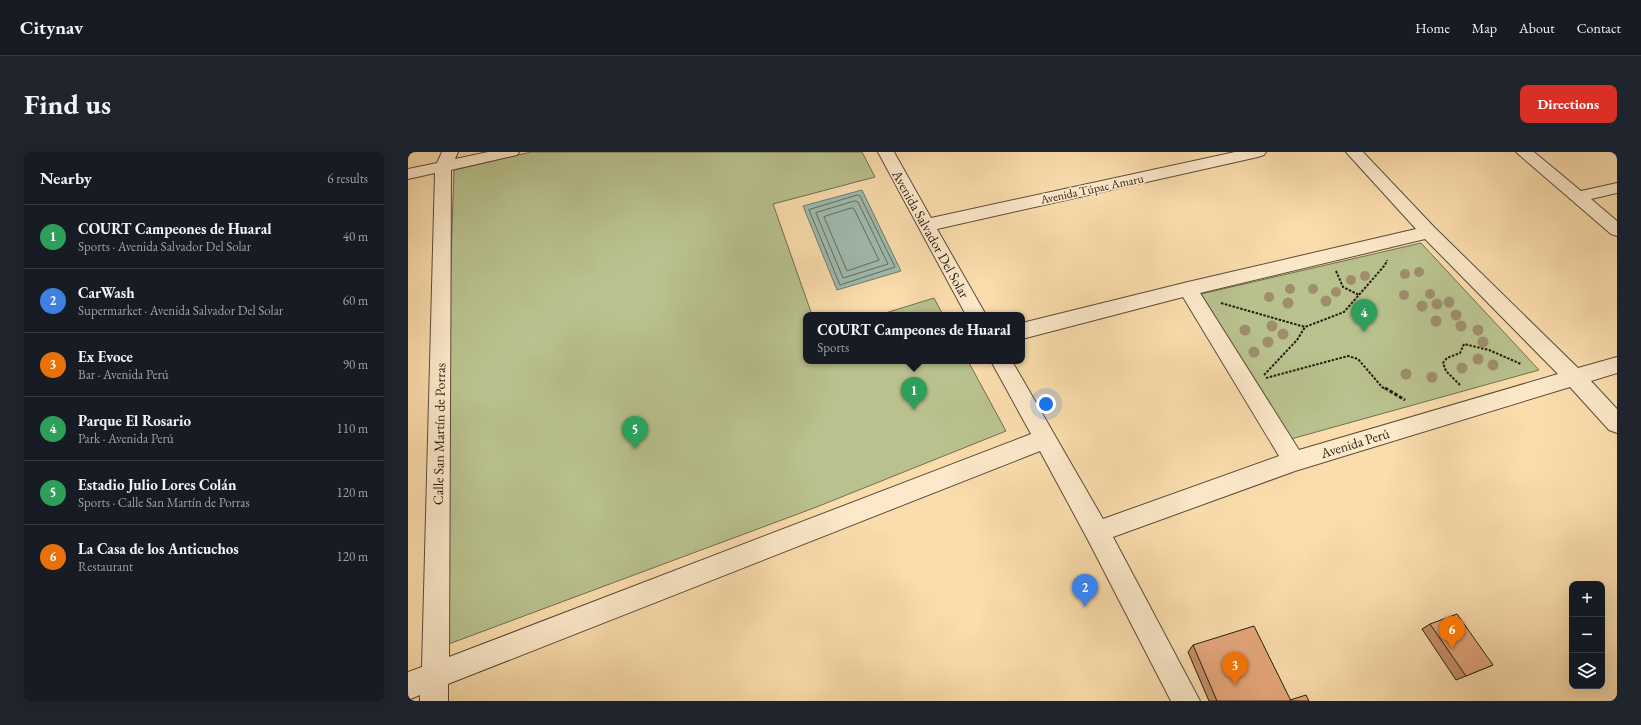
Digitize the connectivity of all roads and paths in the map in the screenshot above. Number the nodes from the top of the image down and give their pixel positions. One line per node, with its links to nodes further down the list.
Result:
1 (512, 152): 6 (street)
2 (886, 152): 10 (street, Avenida Salvador Del Solar)
3 (1258, 152): 10 (street, Avenida Túpac Amaru)
4 (1354, 152): 12 (street)
5 (1524, 152): 9 (street)
6 (446, 160): 7 (street); 31 (street, Calle San Martín de Porras)
7 (408, 174)
8 (1617, 188): 9 (street)
9 (1578, 197): 11 (street)
10 (926, 225): 18 (street, Avenida Salvador Del Solar)
11 (1617, 230)
12 (1429, 232): 15 (street); 24 (street)
13 (1388, 257): 16 (path)
14 (1335, 269): 16 (path)
15 (1188, 288): 20 (street); 29 (street)
16 (1359, 295): 19 (path)
17 (1214, 301): 19 (path)
18 (974, 312)
19 (1305, 327): 26 (path)
20 (1025, 330)
21 (1003, 364): 28 (street)
22 (1521, 364): 25 (path)
23 (1617, 365): 24 (street, Avenida Perú)
24 (1574, 377): 27 (street); 29 (street, Avenida Perú)
25 (1460, 385)
26 (1405, 400)
27 (1617, 424)
28 (1044, 439): 30 (street); 31 (street)
29 (1294, 461): 30 (street, Avenida Perú)
30 (1097, 532): 34 (street)
31 (435, 675): 32 (street); 33 (street, Calle San Martín de Porras)
32 (408, 686)
33 (434, 701)
34 (1186, 701)

